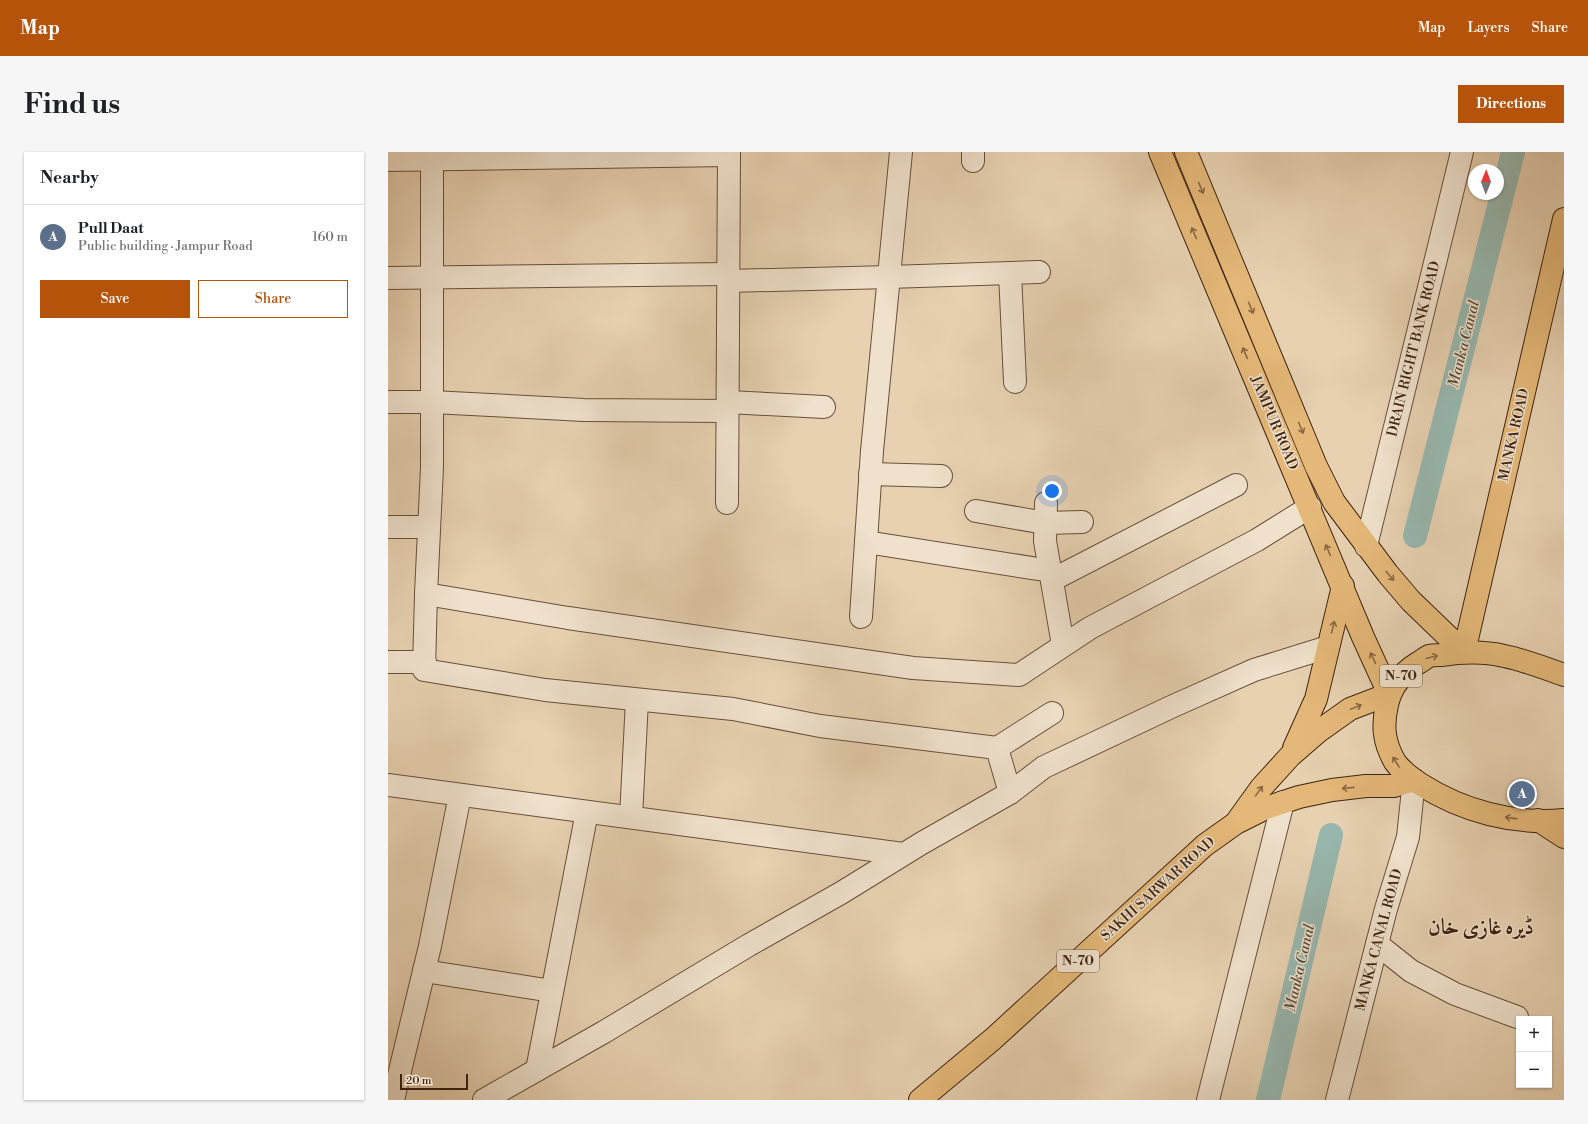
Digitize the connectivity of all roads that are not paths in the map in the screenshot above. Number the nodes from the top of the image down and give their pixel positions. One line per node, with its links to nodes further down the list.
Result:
1 (901, 152): 13 (street)
2 (1160, 152): 24 (main road, JAMPUR ROAD, one-way to 2)
3 (1186, 152): 31 (main road, JAMPUR ROAD, one-way to 31)
4 (1462, 152): 31 (street, DRAIN RIGHT BANK ROAD)
5 (729, 154): 6 (street); 12 (street)
6 (432, 156): 7 (street); 11 (street)
7 (388, 160)
8 (1564, 219): 38 (main road, MANKA ROAD)
9 (1039, 272): 10 (street)
10 (1010, 273): 13 (street); 15 (street)
11 (432, 277): 12 (street); 14 (street); 17 (street)
12 (728, 277): 13 (street); 18 (street)
13 (889, 277): 20 (street)
14 (388, 278)
15 (1015, 382)
16 (388, 402): 17 (street)
17 (432, 402): 18 (street); 29 (street)
18 (728, 407): 19 (street); 23 (street)
19 (824, 407)
20 (870, 474): 21 (street); 30 (street)
21 (941, 476)
22 (1236, 485): 32 (street)
23 (727, 503)
24 (1310, 507): 33 (main road, JAMPUR ROAD, one-way to 24); 36 (street)
25 (976, 511): 26 (street)
26 (1046, 513): 27 (street); 32 (street)
27 (1082, 522)
28 (388, 527): 29 (street)
29 (429, 527): 34 (street)
30 (866, 542): 32 (street); 35 (street)
31 (1366, 546): 38 (main road, JAMPUR ROAD, one-way to 38)
32 (1051, 576): 36 (street)
33 (1343, 586): 37 (main road, one-way to 33); 42 (main road, JAMPUR ROAD, one-way to 33)
34 (426, 594): 36 (street); 40 (street)
35 (861, 617)
36 (1063, 645)
37 (1328, 647): 46 (main road); 49 (street)
38 (1464, 652): 41 (main road, N-70); 42 (main road, N-70, one-way to 38)
39 (388, 662): 40 (street)
40 (425, 662): 43 (street)
41 (1564, 675)
42 (1389, 694): 46 (main road, SAKHI SARWAR ROAD / N-70, one-way to 42); 47 (main road, N-70, one-way to 42)
43 (637, 700): 45 (street); 53 (street)
44 (1052, 713): 45 (street)
45 (997, 748): 49 (street)
46 (1290, 756): 56 (main road, SAKHI SARWAR ROAD / N-70, one-way to 46)
47 (1414, 780): 51 (main road, SAKHI SARWAR ROAD / N-70, one-way to 51); 54 (main road, N-70, one-way to 47); 59 (street, MANKA CANAL ROAD)
48 (388, 785): 50 (street)
49 (1010, 793): 58 (street)
50 (460, 795): 52 (street); 60 (street)
51 (1283, 802): 56 (main road, SAKHI SARWAR ROAD / N-70); 67 (street)
52 (587, 812): 53 (street); 61 (street)
53 (631, 817): 58 (street)
54 (1538, 820): 55 (main road, N-70); 57 (main road)
55 (1564, 820)
56 (1236, 823): 66 (main road, SAKHI SARWAR ROAD / N-70)
57 (1564, 837)
58 (903, 854): 63 (street)
59 (1377, 944): 62 (street); 68 (street, MANKA CANAL ROAD)
60 (424, 971): 61 (street); 64 (street)
61 (552, 991): 63 (street)
62 (1516, 1017)
63 (537, 1070): 65 (street)
64 (393, 1100)
65 (484, 1100)
66 (920, 1100)
67 (1208, 1100)
68 (1337, 1100)

